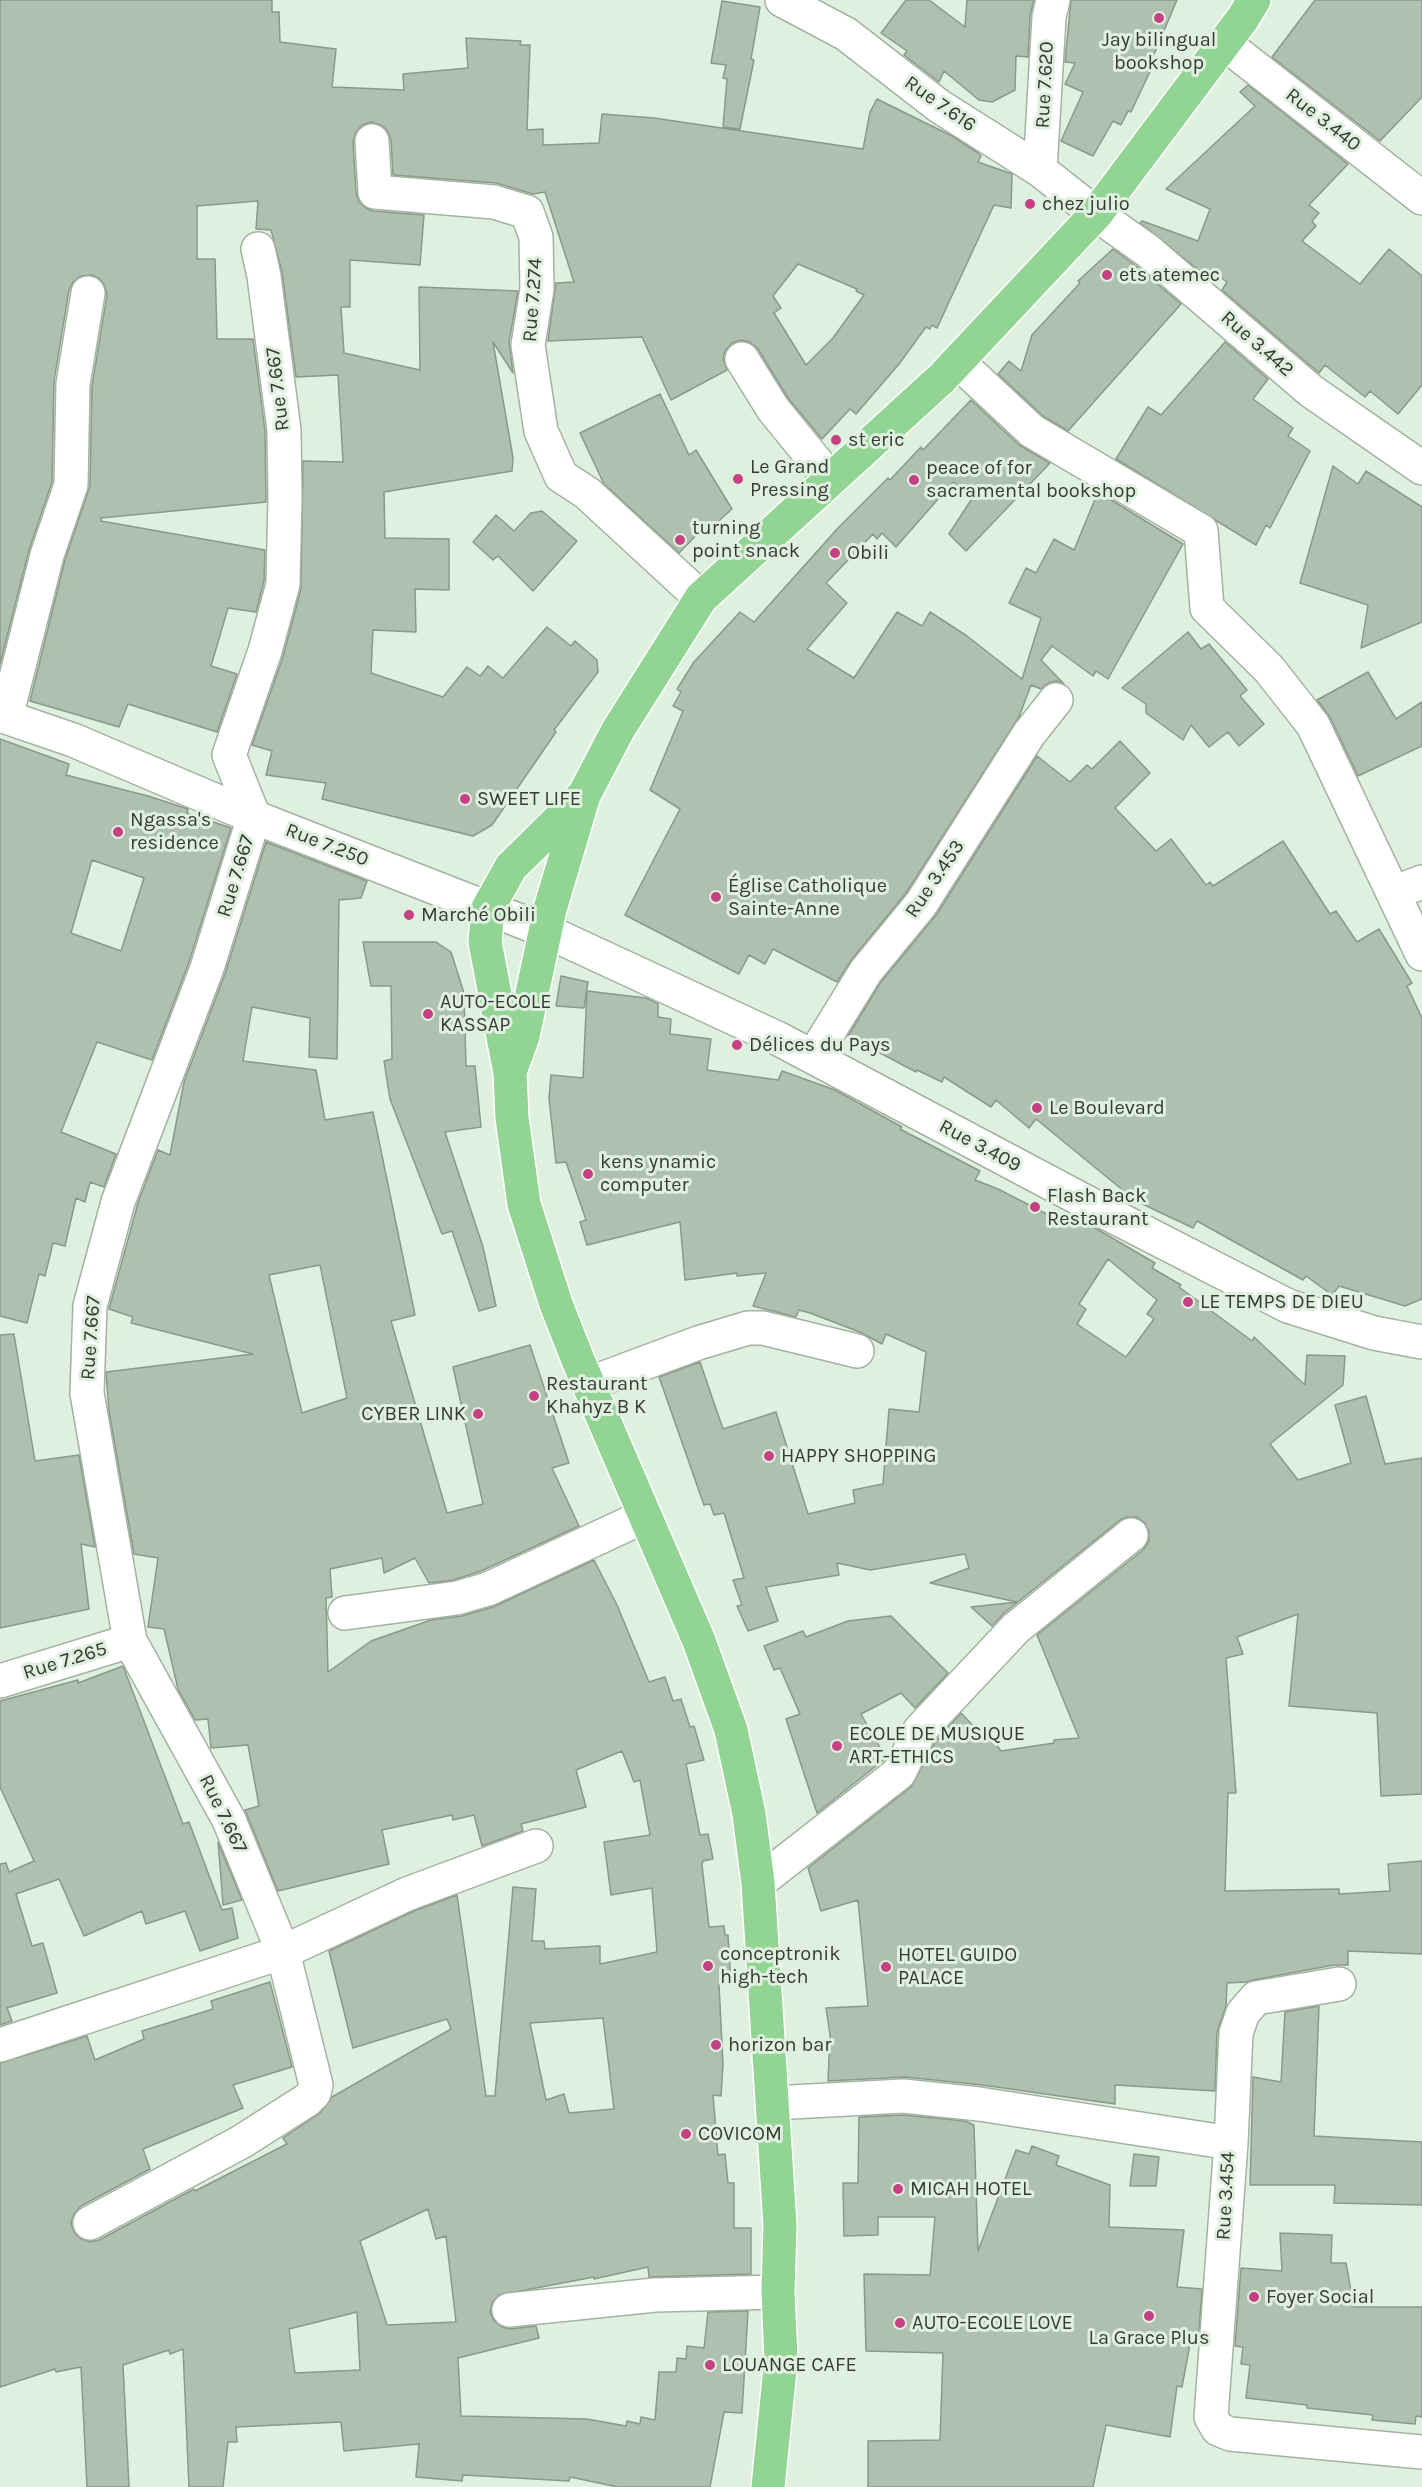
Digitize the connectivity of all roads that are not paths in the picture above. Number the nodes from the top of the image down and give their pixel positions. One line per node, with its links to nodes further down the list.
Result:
1 (782, 0): 6 (street, Rue 7.616)
2 (1053, 0): 6 (street, Rue 7.620)
3 (1254, 0): 4 (main road)
4 (1224, 43): 7 (street, Rue 3.440); 8 (main road)
5 (372, 141): 15 (street, Rue 7.274)
6 (1040, 170): 8 (street, Rue 7.616)
7 (1422, 198)
8 (1096, 214): 12 (main road); 13 (street, Rue 3.442)
9 (258, 249): 19 (street, Rue 7.667)
10 (88, 293): 17 (street)
11 (742, 359): 14 (street)
12 (958, 362): 14 (main road); 20 (street)
13 (1422, 468)
14 (830, 479): 15 (main road)
15 (701, 598): 18 (main road)
16 (1056, 700): 24 (street, Rue 3.453)
17 (3, 716): 19 (street, Rue 7.250)
18 (584, 795): 21 (main road); 22 (main road)
19 (254, 817): 21 (street, Rue 7.250); 32 (street, Rue 7.667)
20 (1408, 887): 23 (street)
21 (488, 908): 22 (street, Rue 7.250); 25 (main road)
22 (546, 931): 24 (street, Rue 3.409); 25 (main road)
23 (1422, 954)
24 (813, 1057): 26 (street, Rue 3.409)
25 (510, 1073): 28 (main road)
26 (1422, 1342)
27 (857, 1351): 28 (street)
28 (588, 1384): 29 (main road)
29 (645, 1516): 31 (street); 35 (main road)
30 (1131, 1535): 35 (street)
31 (345, 1613)
32 (130, 1641): 33 (street, Rue 7.265); 36 (street, Rue 7.667)
33 (0, 1681)
34 (536, 1846): 36 (street)
35 (758, 1883): 39 (main road)
36 (283, 1952): 38 (street); 41 (street, Rue 7.667)
37 (1339, 1984): 40 (street)
38 (0, 2045)
39 (773, 2103): 40 (street, Rue 3.454); 42 (main road)
40 (1231, 2143): 44 (street, Rue 3.454)
41 (90, 2223)
42 (778, 2292): 43 (street); 45 (main road)
43 (509, 2310)
44 (1422, 2452)
45 (768, 2487)

